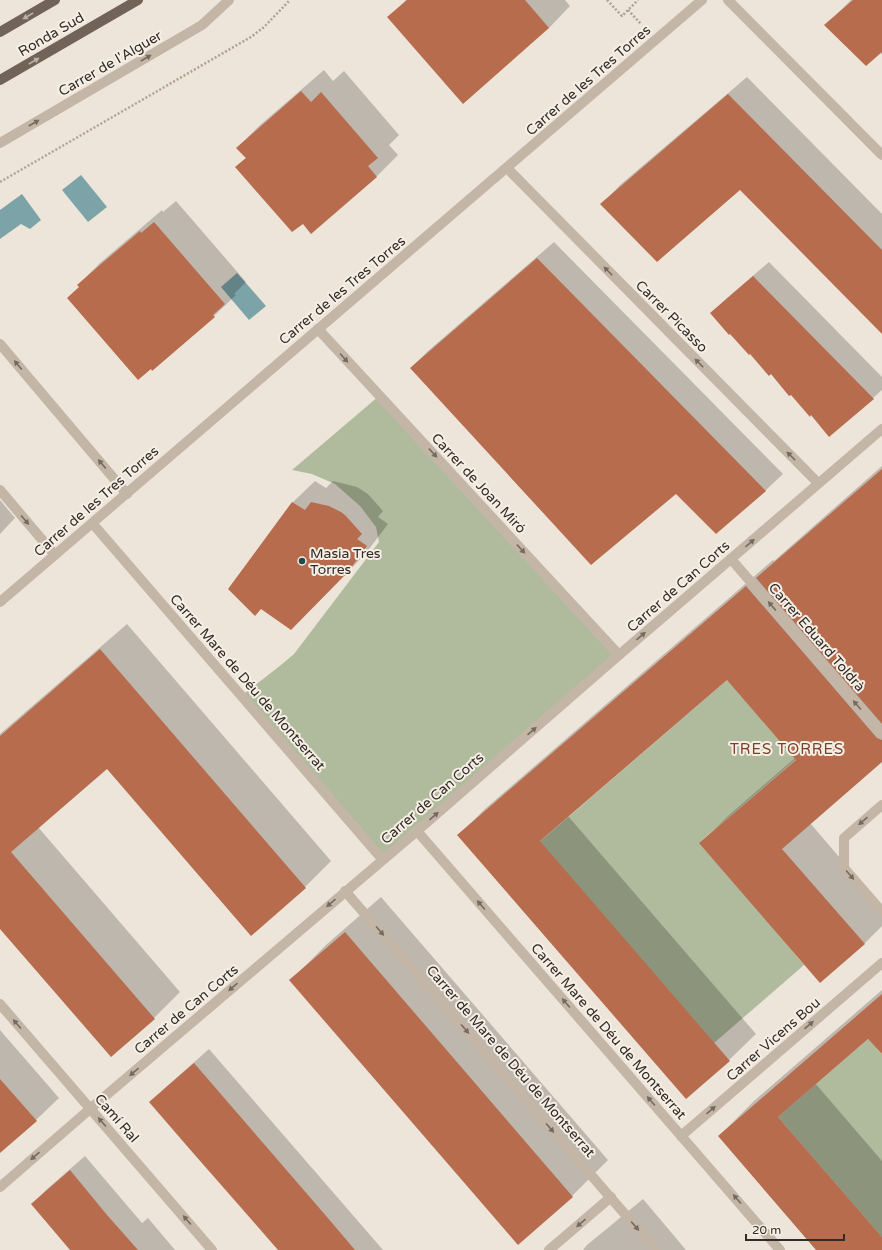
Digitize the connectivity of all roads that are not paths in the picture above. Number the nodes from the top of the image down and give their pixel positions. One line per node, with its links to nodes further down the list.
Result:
1 (55, 0): 6 (main road, Ronda Sud, one-way to 6)
2 (138, 0): 7 (main road, Ronda Sud, one-way to 2)
3 (229, 0): 8 (street, Carrer de l'Alguer, one-way to 3)
4 (702, 0): 10 (street, Carrer de les Tres Torres)
5 (728, 0): 9 (street)
6 (0, 32)
7 (0, 80)
8 (0, 143)
9 (882, 155)
10 (507, 168): 11 (street, Carrer de les Tres Torres); 14 (street, Carrer Picasso, one-way to 10)
11 (318, 329): 16 (street, Carrer de les Tres Torres); 21 (street, Carrer de Joan Miró, one-way to 21)
12 (0, 344): 16 (street, one-way to 12)
13 (882, 429): 14 (street, Carrer de Can Corts)
14 (818, 483): 19 (street, Carrer de Can Corts, one-way to 14)
15 (0, 490): 18 (street, one-way to 18)
16 (127, 494): 17 (street, Carrer de les Tres Torres)
17 (93, 524): 18 (street, Carrer de les Tres Torres); 25 (street, Carrer Mare de Déu de Montserrat)
18 (55, 554): 20 (street, Carrer de les Tres Torres)
19 (731, 559): 21 (street, Carrer de Can Corts, one-way to 19); 22 (street, Carrer Eduard Toldrà, one-way to 19)
20 (0, 602)
21 (619, 655): 24 (street, Carrer de Can Corts, one-way to 21)
22 (882, 734)
23 (882, 805): 27 (street, one-way to 27)
24 (417, 831): 25 (street, Carrer de Can Corts); 31 (street, Carrer Mare de Déu de Montserrat, one-way to 24)
25 (382, 859): 26 (street, Carrer de Can Corts)
26 (345, 891): 30 (street, Carrer de Can Corts, one-way to 30); 33 (street, Carrer de Mare de Déu de Montserrat, one-way to 33)
27 (882, 912)
28 (882, 963): 31 (street, Carrer Vicens Bou, one-way to 28)
29 (0, 1004): 30 (street, Camí Ral, one-way to 29)
30 (90, 1109): 32 (street, Carrer de Can Corts, one-way to 32); 34 (street, Camí Ral, one-way to 30)
31 (681, 1136): 37 (street, Carrer Mare de Déu de Montserrat, one-way to 31)
32 (0, 1187)
33 (610, 1197): 35 (street, one-way to 35); 36 (street, Carrer de Mare de Déu de Montserrat, one-way to 36)
34 (212, 1250)
35 (549, 1250)
36 (656, 1250)
37 (780, 1250)

